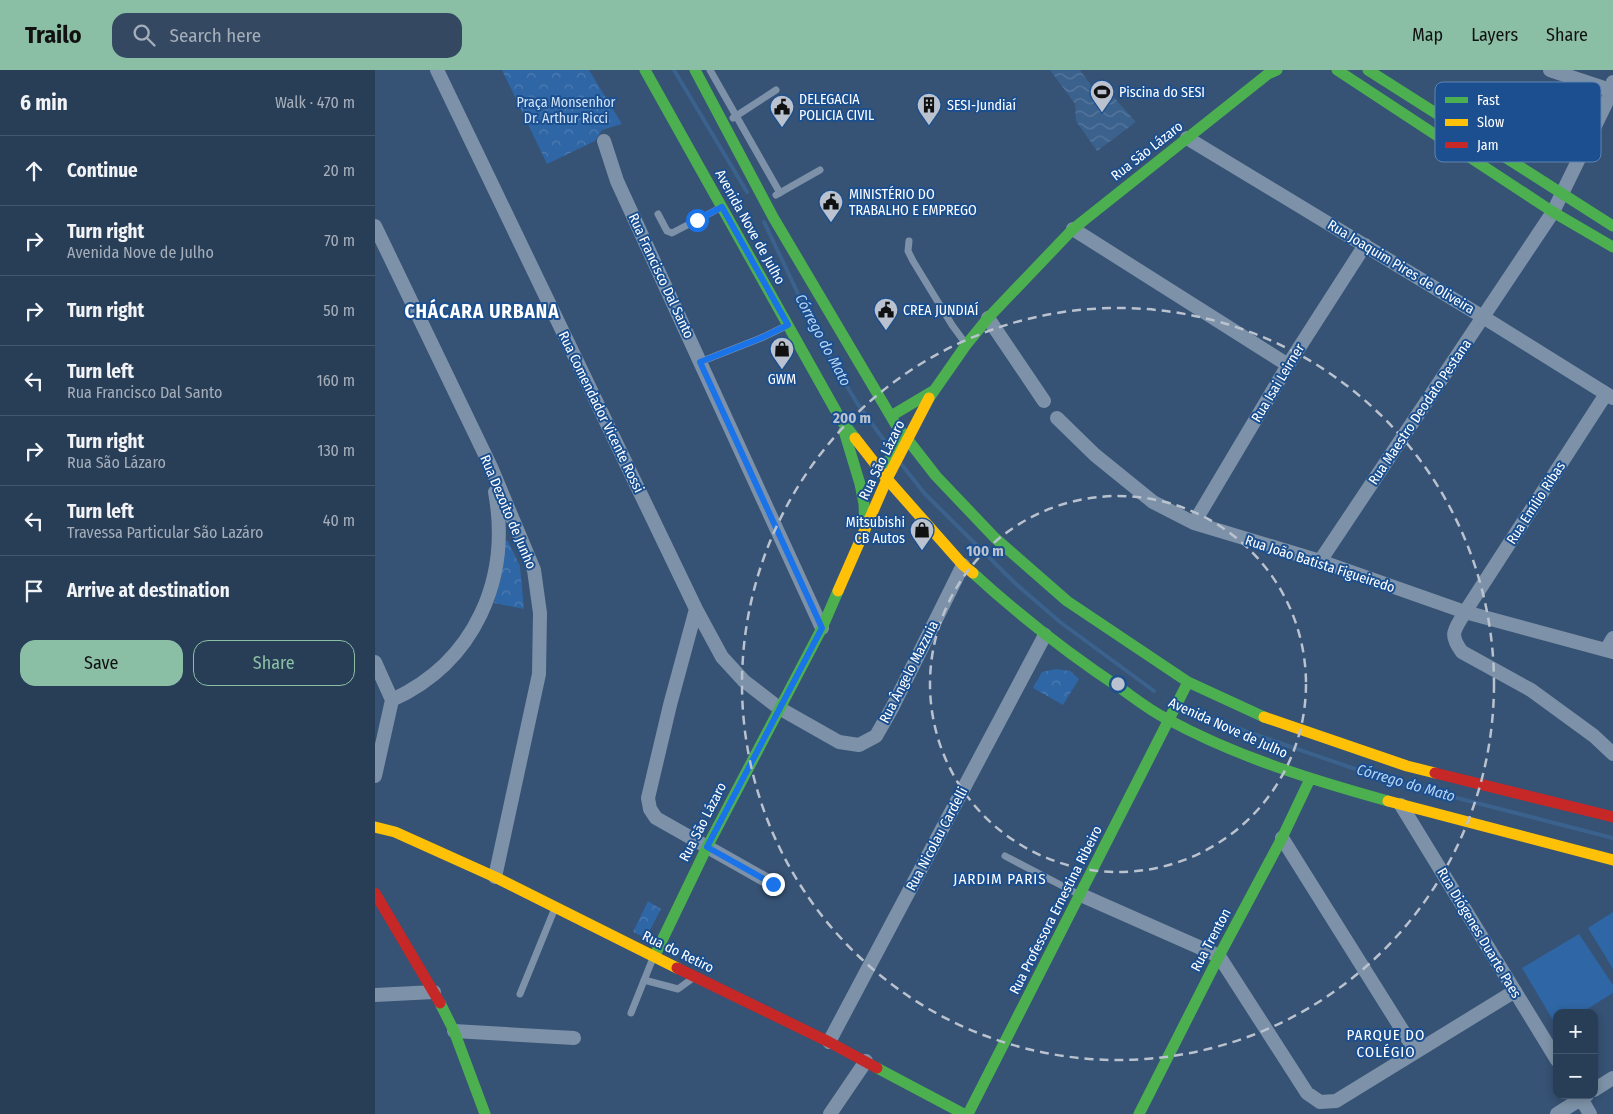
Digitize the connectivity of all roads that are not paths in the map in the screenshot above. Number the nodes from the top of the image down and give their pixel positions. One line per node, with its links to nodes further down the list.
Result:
1 (437, 70): 58 (street, Rua Comendador Vicente Rossi)
2 (645, 70): 30 (main road, Avenida Nove de Julho)
3 (695, 70): 11 (main road, Avenida Nove de Julho)
4 (709, 70): 9 (lane)
5 (1337, 70): 18 (main road)
6 (1368, 70): 14 (main road)
7 (1550, 70): 10 (street)
8 (1271, 71): 19 (main road, Rua São Lázaro)
9 (714, 78): 11 (lane); 16 (lane)
10 (1592, 82)
11 (704, 85): 17 (main road, Avenida Nove de Julho)
12 (1613, 88): 15 (street, Rua Maestro Deodato Pestana)
13 (777, 90): 16 (lane)
14 (1435, 113)
15 (1601, 113)
16 (737, 116): 17 (lane); 21 (lane)
17 (724, 123): 25 (main road, Avenida Nove de Julho)
18 (1435, 134)
19 (1187, 138): 35 (main road, Rua São Lázaro); 37 (street, Rua Joaquim Pires de Oliveira)
20 (604, 141): 43 (street, Rua Francisco Dal Santo)
21 (761, 158): 25 (lane); 27 (lane)
22 (1477, 162): 31 (main road)
23 (1511, 162): 28 (main road)
24 (1578, 162): 28 (street, Rua Maestro Deodato Pestana)
25 (748, 170): 29 (main road, Avenida Nove de Julho)
26 (820, 170): 27 (lane)
27 (780, 193): 29 (lane)
28 (1562, 195): 31 (street, Rua Maestro Deodato Pestana); 34 (main road)
29 (765, 202): 48 (main road, Avenida Nove de Julho)
30 (722, 207): 32 (lane); 41 (main road, Avenida Nove de Julho)
31 (1553, 212): 38 (main road); 39 (street, Rua Maestro Deodato Pestana)
32 (658, 214)
33 (375, 226): 52 (street, Rua Dezoito de Junho)
34 (1613, 226)
35 (1073, 229): 40 (main road, Rua São Lázaro); 44 (street)
36 (909, 241): 42 (lane)
37 (1365, 245): 39 (street, Rua Joaquim Pires de Oliveira); 44 (street, Rua Isai Leirner)
38 (1613, 247)
39 (1483, 317): 46 (street, Rua Joaquim Pires de Oliveira); 56 (street, Rua Maestro Deodato Pestana)
40 (988, 318): 42 (main road, Rua São Lázaro); 47 (street)
41 (788, 325): 43 (lane); 50 (main road, Avenida Nove de Julho)
42 (966, 345): 45 (main road, Rua São Lázaro)
43 (700, 362): 60 (street, Rua Francisco Dal Santo)
44 (1288, 365): 54 (street, Rua Isai Leirner)
45 (933, 392): 48 (main road); 51 (main road, Rua São Lázaro)
46 (1610, 396): 59 (street, Rua Emílio Ribas)
47 (1044, 401)
48 (891, 416): 51 (main road, Avenida Nove de Julho)
49 (1057, 418): 54 (street, Rua João Batista Figueiredo)
50 (841, 420): 53 (main road, Avenida Nove de Julho); 55 (main road)
51 (905, 443): 53 (main road, Rua São Lázaro); 53 (main road); 64 (main road, Avenida Nove de Julho)
52 (491, 467): 65 (street); 78 (street, Rua Dezoito de Junho)
53 (887, 474): 55 (main road, Rua São Lázaro); 57 (main road, Avenida Nove de Julho)
54 (1194, 523): 56 (street, Rua João Batista Figueiredo)
55 (865, 530): 60 (main road, Rua São Lázaro)
56 (1320, 561): 59 (street, Rua João Batista Figueiredo)
57 (963, 565): 61 (main road, Avenida Nove de Julho); 66 (street, Rua Ângelo Mazzuia)
58 (696, 609): 66 (street, Rua Comendador Vicente Rossi); 75 (street)
59 (1465, 612): 62 (street, Rua João Batista Figueiredo); 68 (street, Rua Emílio Ribas)
60 (822, 628): 66 (main road, Rua São Lázaro)
61 (1045, 635): 67 (main road, Avenida Nove de Julho); 94 (street, Rua Nicolau Cardelli)
62 (1611, 647)
63 (375, 662): 65 (street)
64 (1188, 682): 67 (main road, Rua Professora Ernestina Ribeiro); 72 (main road, Avenida Nove de Julho)
65 (392, 700): 69 (street)
66 (779, 708): 75 (main road, Rua São Lázaro)
67 (1171, 716): 70 (main road, Avenida Nove de Julho); 81 (main road, Rua Professora Ernestina Ribeiro)
68 (1613, 754)
69 (375, 776)
70 (1310, 780): 71 (main road, Avenida Nove de Julho); 74 (main road, Rua Trenton)
71 (1401, 806): 77 (main road, Avenida Nove de Julho); 87 (street, Rua Diógenes Duarte Paes)
72 (1613, 818)
73 (375, 827): 78 (main road, Rua do Retiro)
74 (1281, 838): 83 (main road, Rua Trenton); 95 (street)
75 (707, 847): 79 (street); 84 (main road, Rua São Lázaro)
76 (1005, 856): 81 (lane)
77 (1613, 860)
78 (495, 877): 82 (main road, Rua do Retiro)
79 (773, 884)
80 (375, 893): 88 (main road)
81 (1081, 895): 83 (street); 105 (main road, Rua Professora Ernestina Ribeiro)
82 (555, 907): 84 (main road, Rua do Retiro); 89 (lane)
83 (1219, 956): 95 (street); 106 (main road, Rua Trenton)
84 (654, 957): 85 (main road, Rua do Retiro); 86 (lane)
85 (694, 977): 86 (lane); 94 (main road, Rua do Retiro)
86 (644, 980): 91 (lane)
87 (1515, 991): 95 (street); 96 (street, Rua Diógenes Duarte Paes)
88 (434, 992): 90 (street); 92 (main road)
89 (520, 994)
90 (375, 995)
91 (631, 1014)
92 (454, 1031): 93 (street); 102 (main road)
93 (574, 1038)
94 (829, 1042): 97 (main road, Rua do Retiro)
95 (1416, 1052)
96 (1553, 1054)
97 (866, 1061): 103 (street); 104 (main road, Rua do Retiro)
98 (1613, 1078): 99 (street)
99 (1598, 1087)
100 (1579, 1099): 107 (street)
101 (1583, 1099): 108 (street)
102 (485, 1114)
103 (830, 1114)
104 (964, 1114)
105 (968, 1114)
106 (1139, 1114)
107 (1557, 1114)
108 (1590, 1114)

